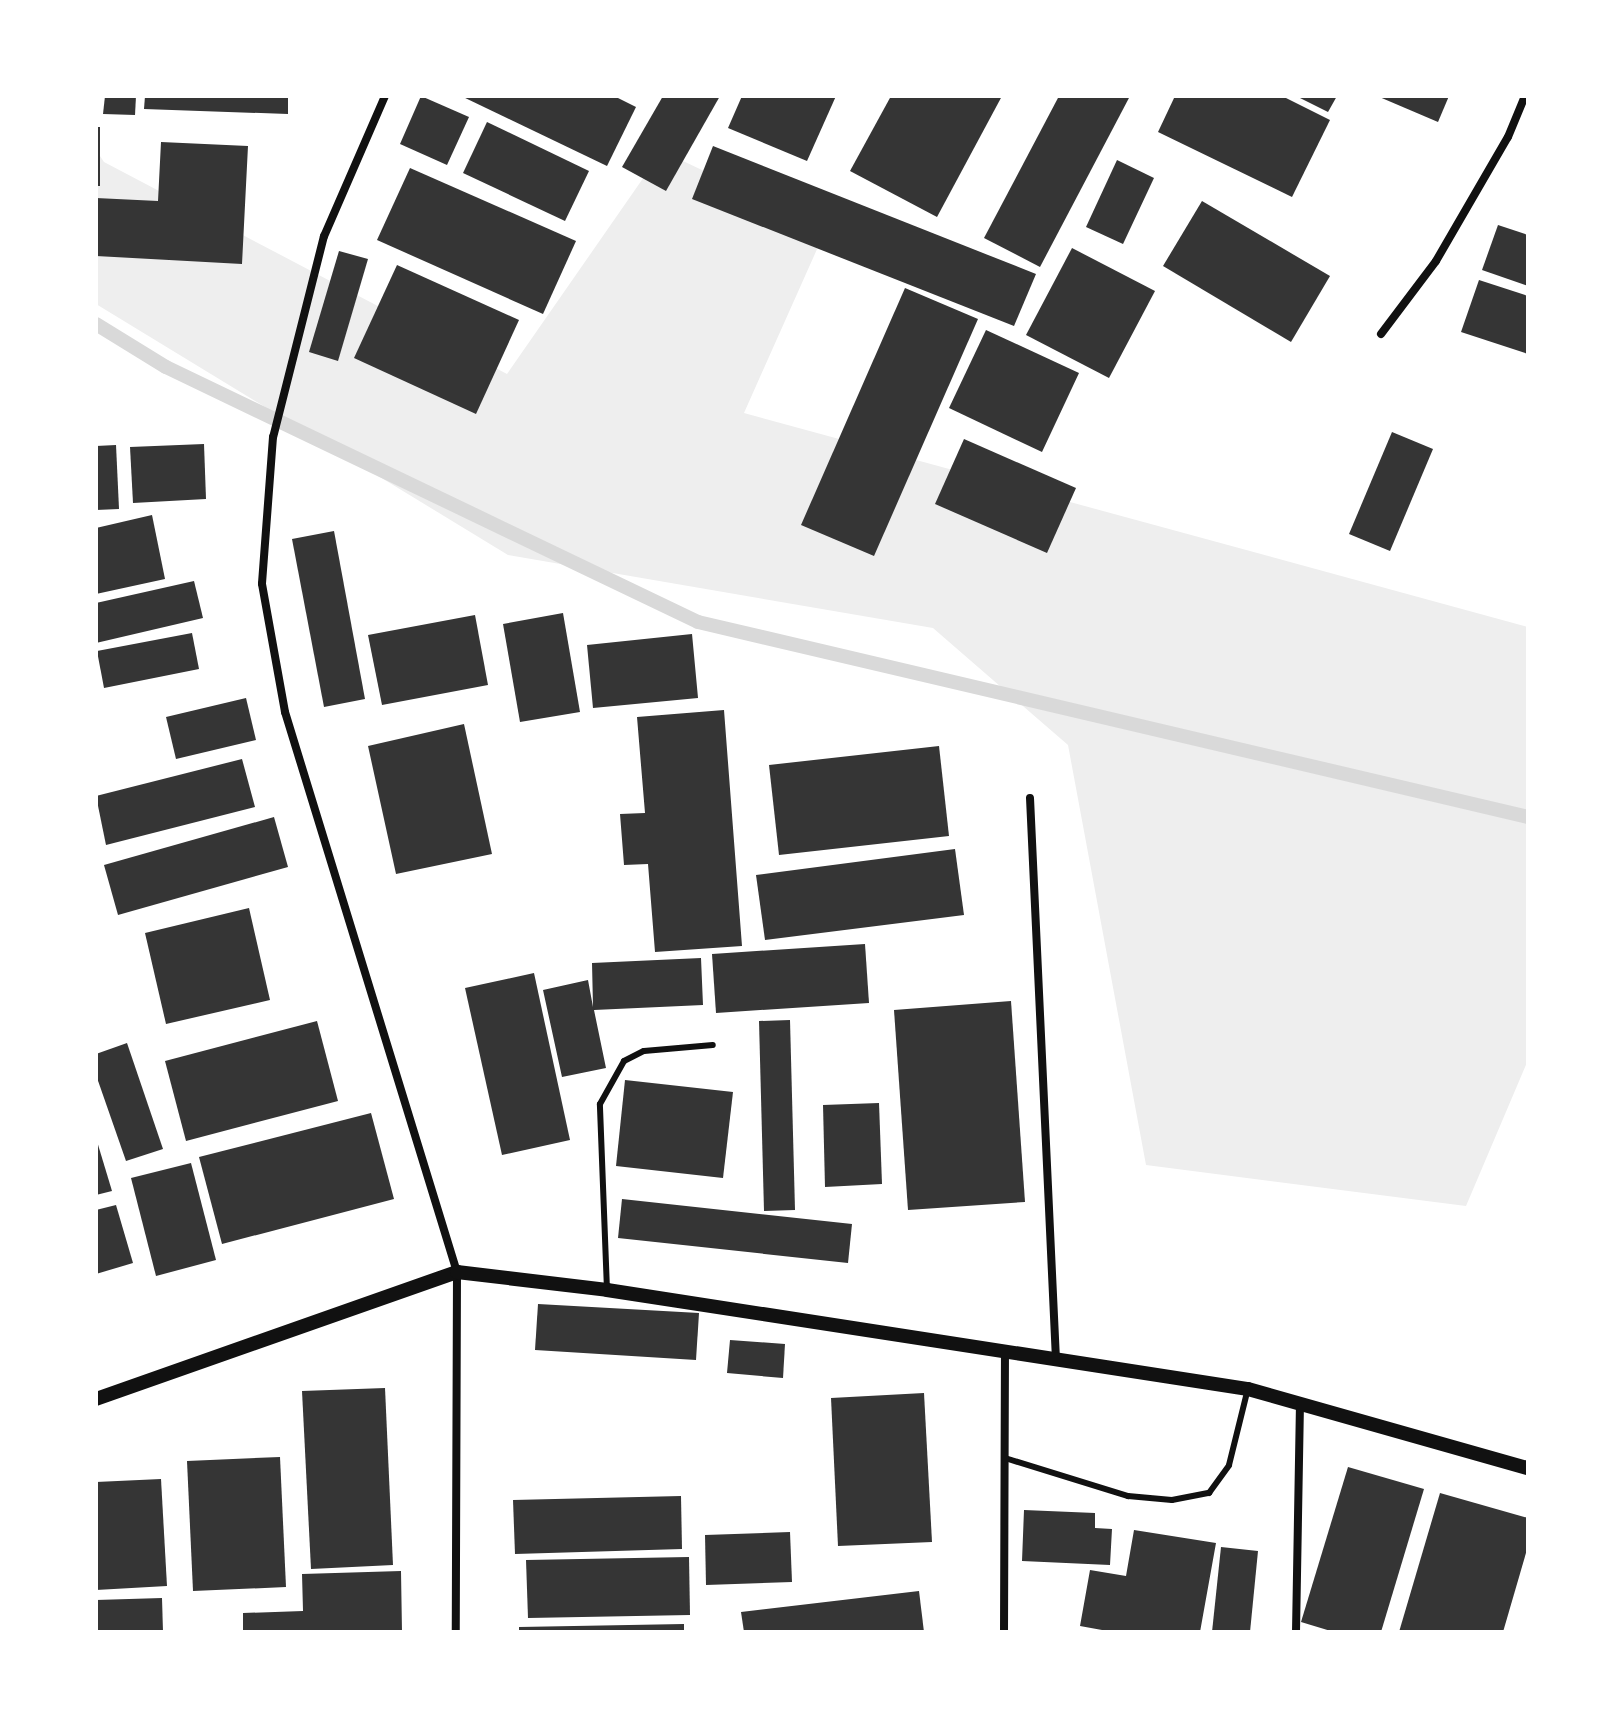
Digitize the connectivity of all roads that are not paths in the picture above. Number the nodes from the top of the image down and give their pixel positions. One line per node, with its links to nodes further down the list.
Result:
1 (385, 96): 6 (street)
2 (1525, 96): 3 (street)
3 (1381, 334)
4 (1030, 798): 9 (street)
5 (713, 1045): 7 (lane)
6 (457, 1272): 7 (street); 11 (street); 15 (street)
7 (607, 1290): 8 (street)
8 (1005, 1355): 9 (street); 13 (street)
9 (1056, 1360): 10 (street)
10 (1248, 1389): 12 (street); 13 (lane)
11 (96, 1399)
12 (1300, 1402): 14 (street); 17 (street)
13 (1005, 1458): 16 (street)
14 (1528, 1468)
15 (456, 1632)
16 (1004, 1632)
17 (1296, 1632)

